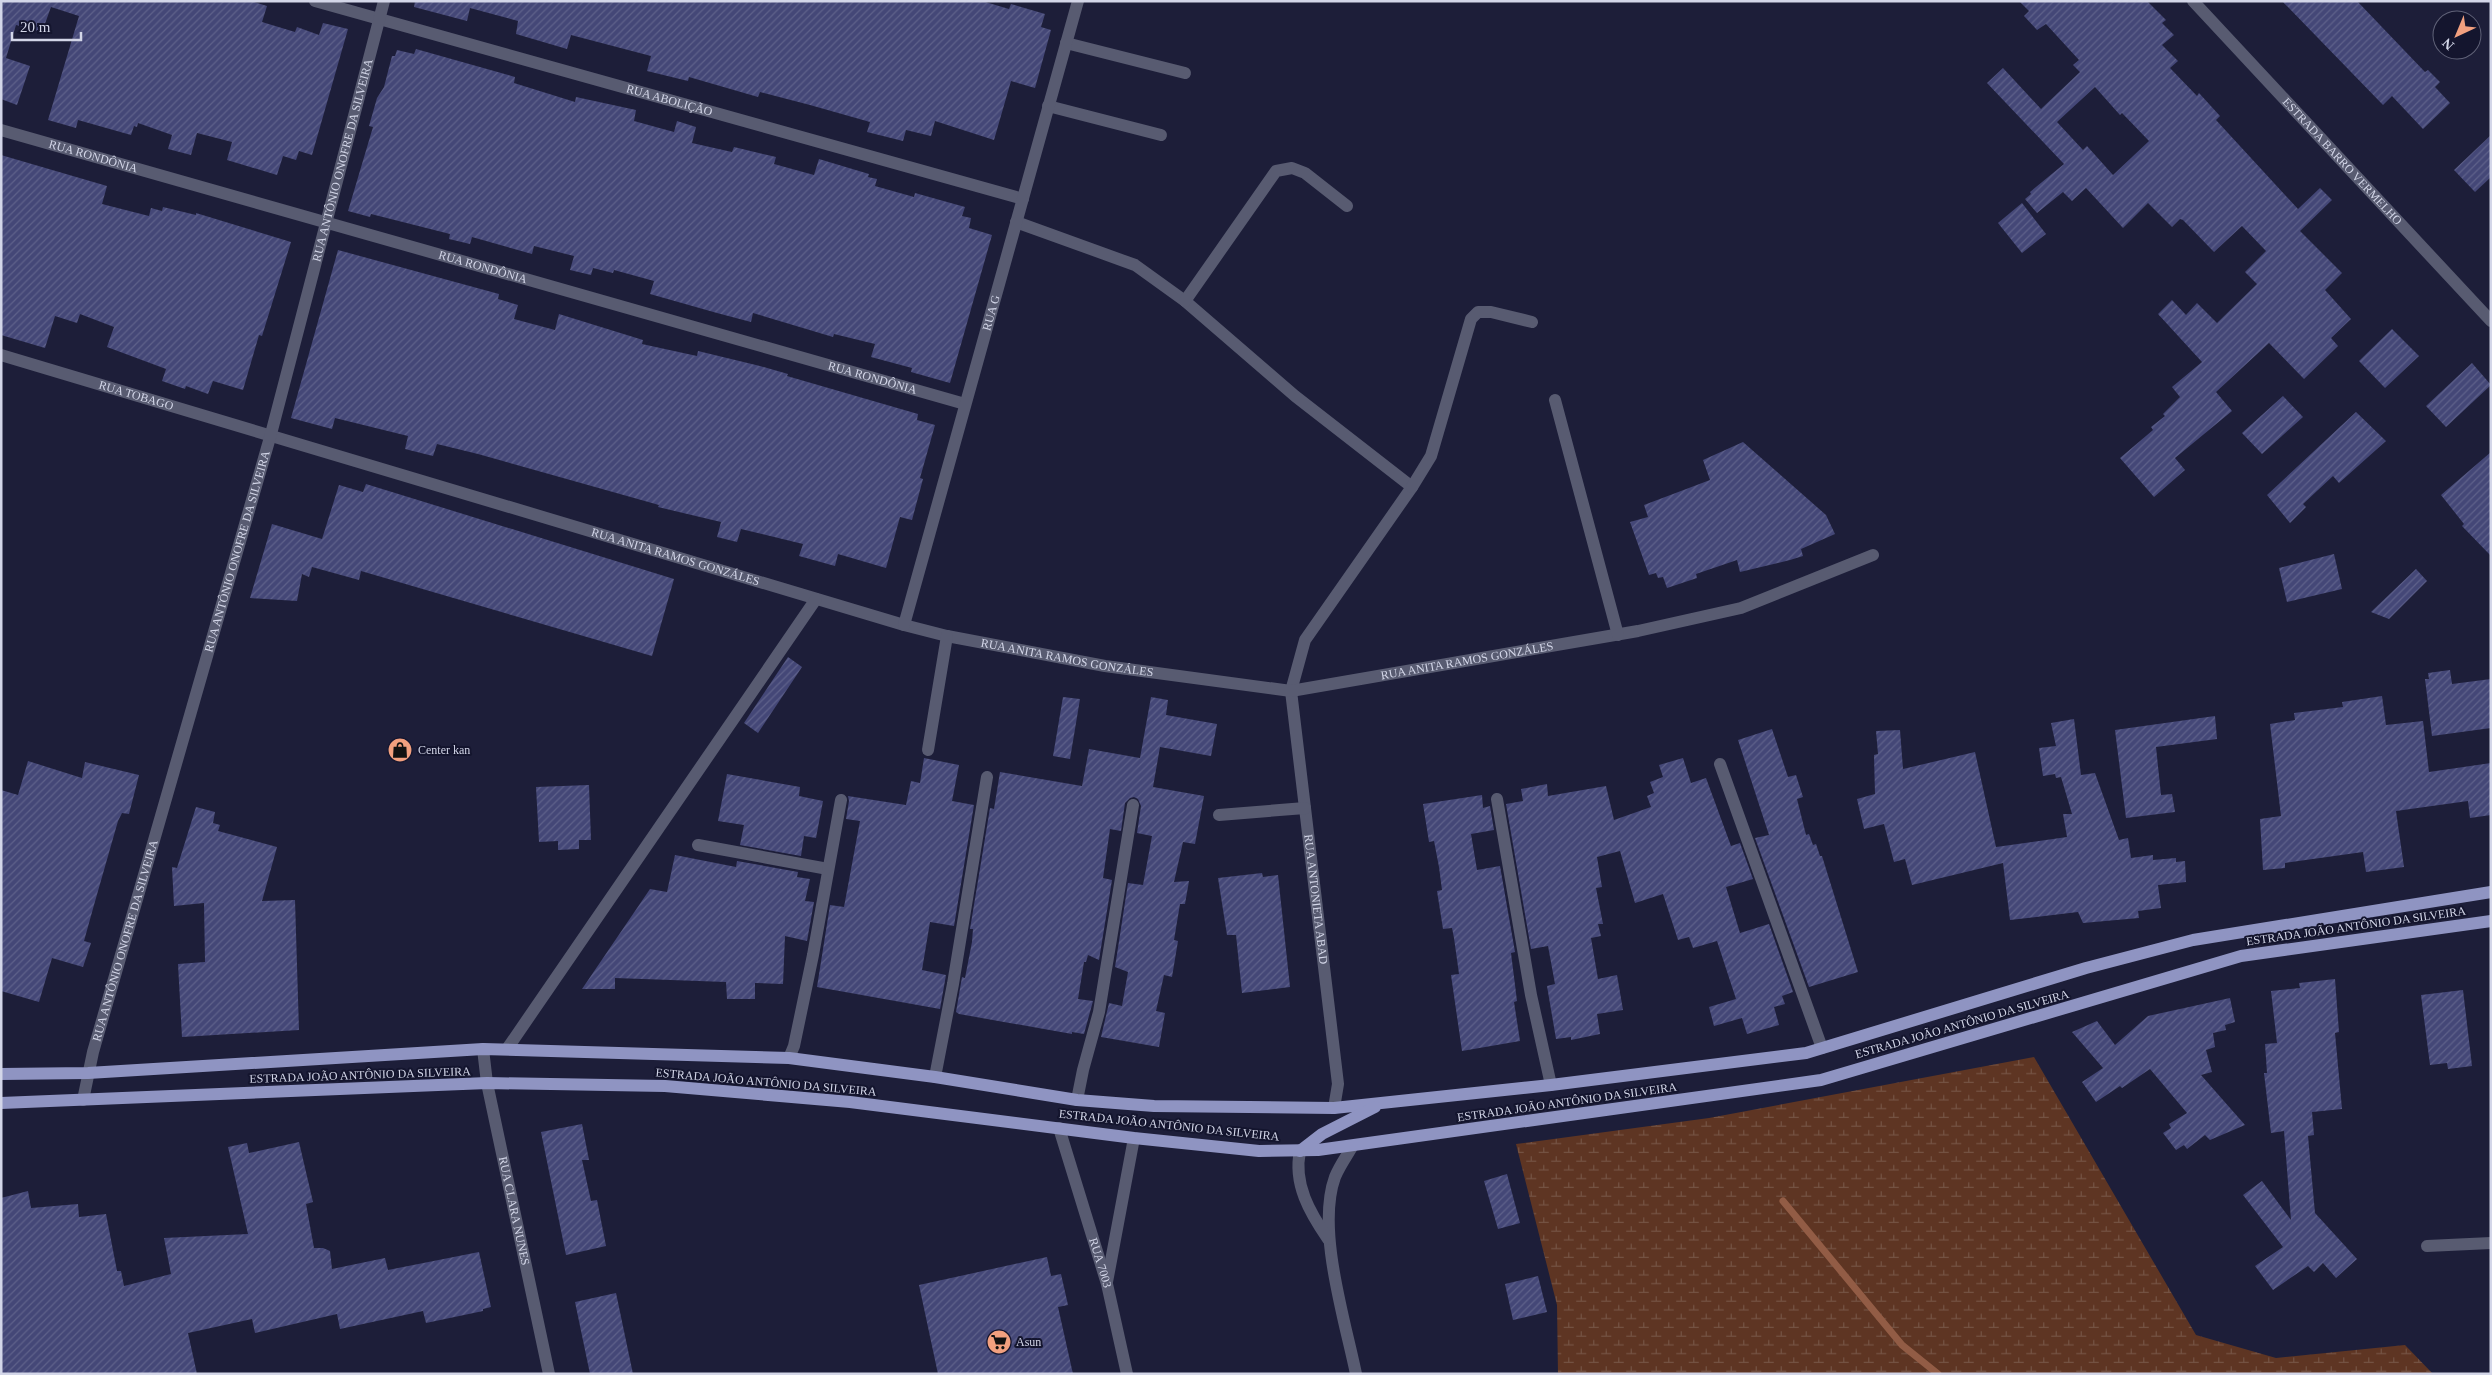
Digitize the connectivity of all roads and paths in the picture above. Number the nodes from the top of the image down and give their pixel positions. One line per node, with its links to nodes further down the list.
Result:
1 (315, 1): 5 (street, RUA ABOLIÇÃO)
2 (384, 1): 5 (street, RUA ANTÔNIO ONOFRE DA SILVEIRA)
3 (1078, 1): 6 (street, RUA G)
4 (2193, 1): 16 (street, ESTRADA BARRO VERMELHO)
5 (379, 20): 11 (street, RUA ABOLIÇÃO); 14 (street, RUA ANTÔNIO ONOFRE DA SILVEIRA)
6 (1066, 43): 7 (street); 8 (street, RUA G)
7 (1185, 73)
8 (1048, 106): 10 (street); 11 (street, RUA G)
9 (1, 130): 14 (street, RUA RONDÔNIA)
10 (1161, 135)
11 (1023, 198): 13 (street, RUA G)
12 (1347, 206): 15 (street)
13 (1016, 222): 15 (street); 20 (street, RUA G)
14 (327, 223): 20 (street, RUA RONDÔNIA); 21 (street, RUA ANTÔNIO ONOFRE DA SILVEIRA)
15 (1185, 301): 22 (street)
16 (2491, 321)
17 (1532, 322): 22 (street)
18 (1, 355): 21 (street, RUA TOBAGO)
19 (1555, 400): 26 (street)
20 (965, 404): 25 (street, RUA G)
21 (271, 434): 24 (street, RUA ANITA RAMOS GONZÁLES); 45 (street, RUA ANTÔNIO ONOFRE DA SILVEIRA)
22 (1412, 487): 28 (street)
23 (1874, 555): 26 (street, RUA ANITA RAMOS GONZÁLES)
24 (816, 599): 25 (street, RUA ANITA RAMOS GONZÁLES); 43 (street)
25 (904, 625): 27 (street, RUA ANITA RAMOS GONZÁLES)
26 (1618, 635): 28 (street, RUA ANITA RAMOS GONZÁLES)
27 (947, 636): 28 (street, RUA ANITA RAMOS GONZÁLES); 29 (street)
28 (1291, 691): 35 (street, RUA ANTONIETA ABAD)
29 (928, 750)
30 (1720, 764): 42 (street)
31 (987, 777): 47 (street)
32 (1497, 799): 49 (street)
33 (841, 800): 38 (street)
34 (1133, 805): 51 (street)
35 (1305, 808): 36 (street); 54 (street, RUA ANTONIETA ABAD)
36 (1219, 815)
37 (698, 845): 38 (street)
38 (828, 869): 44 (street)
39 (2491, 892): 42 (main road, ESTRADA JOÃO ANTÔNIO DA SILVEIRA)
40 (2491, 920): 57 (main road, ESTRADA JOÃO ANTÔNIO DA SILVEIRA)
41 (483, 1048): 43 (main road, ESTRADA JOÃO ANTÔNIO DA SILVEIRA); 45 (main road, ESTRADA JOÃO ANTÔNIO DA SILVEIRA); 48 (street, RUA CLARA NUNES)
42 (1822, 1048): 49 (main road, ESTRADA JOÃO ANTÔNIO DA SILVEIRA)
43 (507, 1049): 44 (main road, ESTRADA JOÃO ANTÔNIO DA SILVEIRA)
44 (789, 1058): 47 (main road, ESTRADA JOÃO ANTÔNIO DA SILVEIRA)
45 (88, 1073): 46 (main road, ESTRADA JOÃO ANTÔNIO DA SILVEIRA); 50 (street, RUA ANTÔNIO ONOFRE DA SILVEIRA)
46 (1, 1074)
47 (935, 1077): 51 (main road, ESTRADA JOÃO ANTÔNIO DA SILVEIRA)
48 (487, 1083): 50 (main road, ESTRADA JOÃO ANTÔNIO DA SILVEIRA); 55 (main road, ESTRADA JOÃO ANTÔNIO DA SILVEIRA); 63 (street, RUA CLARA NUNES)
49 (1551, 1085): 53 (main road, ESTRADA JOÃO ANTÔNIO DA SILVEIRA)
50 (83, 1100): 52 (main road, ESTRADA JOÃO ANTÔNIO DA SILVEIRA)
51 (1077, 1100): 54 (main road, ESTRADA JOÃO ANTÔNIO DA SILVEIRA)
52 (1, 1103)
53 (1384, 1103): 54 (main road, ESTRADA JOÃO ANTÔNIO DA SILVEIRA); 58 (main road)
54 (1334, 1108)
55 (1059, 1128): 56 (main road, ESTRADA JOÃO ANTÔNIO DA SILVEIRA); 62 (street, RUA 7003)
56 (1134, 1138): 58 (main road, ESTRADA JOÃO ANTÔNIO DA SILVEIRA); 62 (street, RUA 7003)
57 (1352, 1147): 58 (main road, ESTRADA JOÃO ANTÔNIO DA SILVEIRA); 59 (street)
58 (1300, 1151): 59 (street)
59 (1328, 1239): 65 (street)
60 (2491, 1243): 61 (street)
61 (2427, 1246)
62 (1107, 1284): 64 (street)
63 (549, 1374)
64 (1128, 1374)
65 (1356, 1374)

